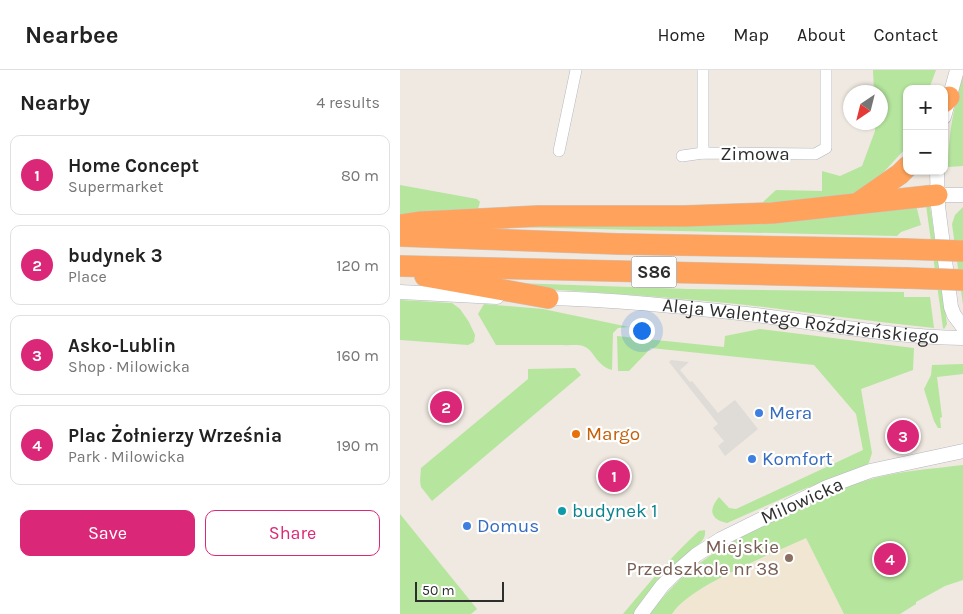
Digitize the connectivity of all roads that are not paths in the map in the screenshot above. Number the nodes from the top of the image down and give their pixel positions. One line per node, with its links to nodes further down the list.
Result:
1 (576, 70): 6 (street)
2 (703, 70): 7 (street)
3 (826, 70): 7 (street, Zimowa)
4 (957, 70): 5 (street)
5 (948, 99)
6 (560, 150)
7 (703, 153): 8 (street, Zimowa)
8 (682, 156)
9 (903, 171): 13 (highway)
10 (937, 175): 11 (street)
11 (937, 195): 12 (street); 13 (highway); 22 (street)
12 (963, 195)
13 (856, 204): 14 (highway)
14 (400, 226)
15 (400, 236): 16 (highway, S86, bridge)
16 (963, 251)
17 (400, 266): 19 (highway, Aleja Walentego Roździeńskiego / S86, bridge)
18 (400, 271): 21 (highway)
19 (963, 280)
20 (400, 292): 21 (street, Aleja Walentego Roździeńskiego)
21 (548, 298): 23 (street, Aleja Walentego Roździeńskiego)
22 (963, 328)
23 (963, 338)
24 (963, 451): 25 (street, Milowicka)
25 (641, 614)

